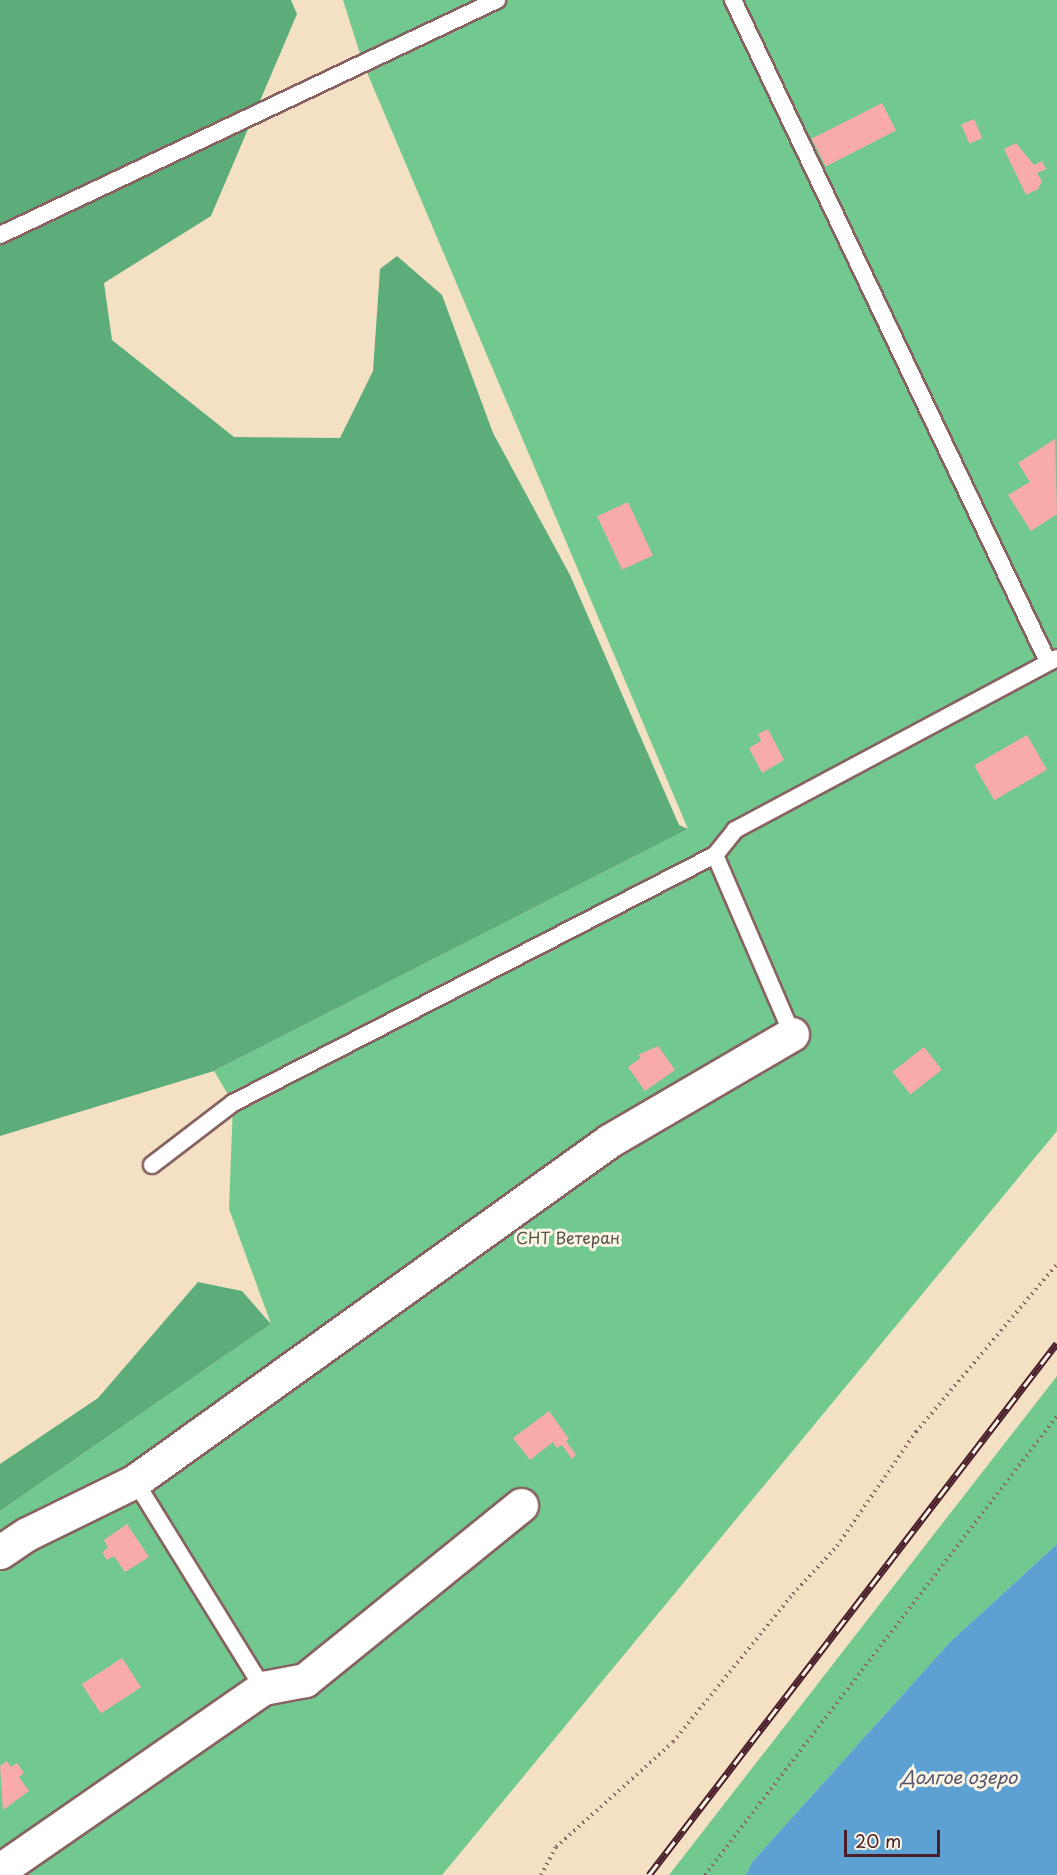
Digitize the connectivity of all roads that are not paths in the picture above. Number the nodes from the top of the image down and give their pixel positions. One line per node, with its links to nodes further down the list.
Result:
1 (497, 0): 3 (lane)
2 (734, 0): 4 (lane)
3 (0, 235)
4 (1053, 660): 5 (lane)
5 (715, 855): 6 (lane); 7 (lane)
6 (792, 1034): 8 (street)
7 (152, 1164)
8 (135, 1481): 10 (street); 11 (lane)
9 (521, 1505): 11 (street)
10 (0, 1552)
11 (264, 1688): 12 (street)
12 (0, 1870)

